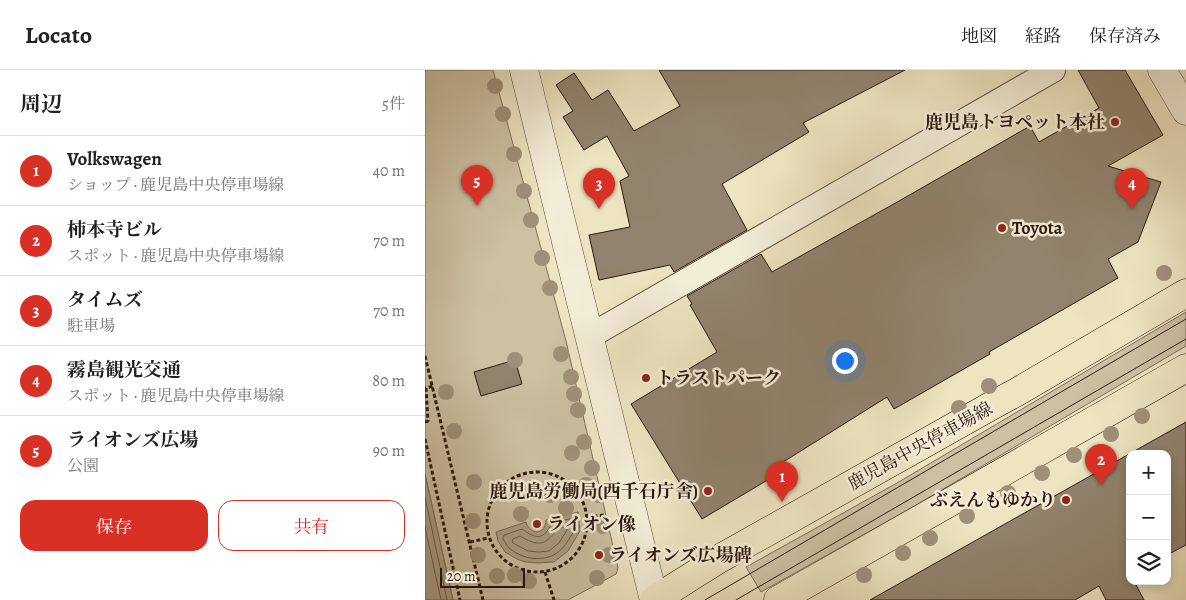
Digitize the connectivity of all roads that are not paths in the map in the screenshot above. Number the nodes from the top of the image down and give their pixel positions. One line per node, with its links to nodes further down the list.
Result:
1 (524, 70): 6 (street)
2 (1053, 70): 6 (street)
3 (1162, 70): 4 (street)
4 (1186, 111)
5 (1186, 293): 8 (main road, 鹿児島中央停車場線)
6 (590, 336): 8 (street)
7 (1186, 368): 9 (main road)
8 (654, 600)
9 (778, 600)

